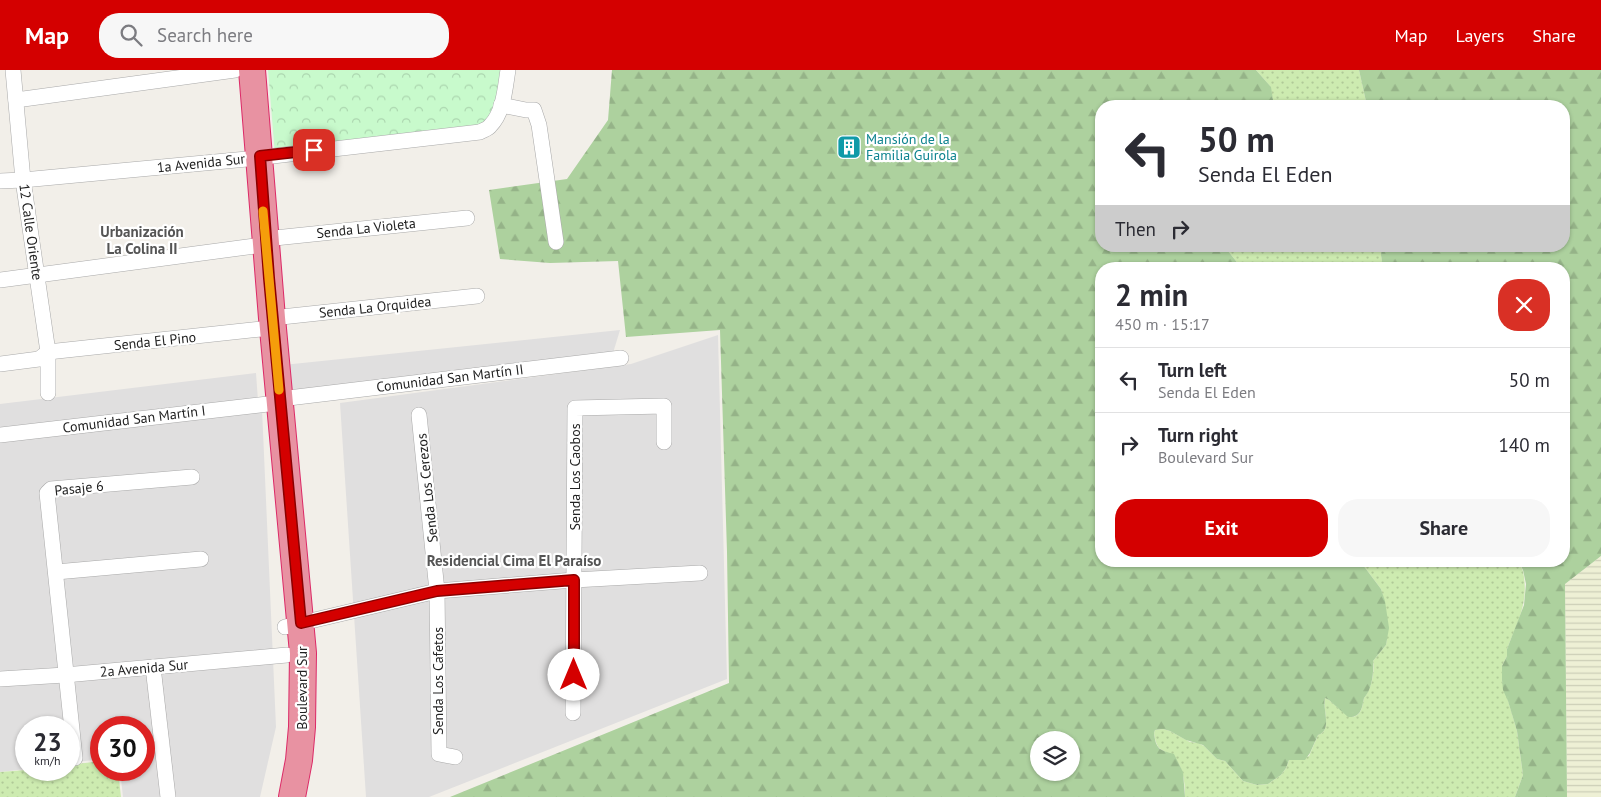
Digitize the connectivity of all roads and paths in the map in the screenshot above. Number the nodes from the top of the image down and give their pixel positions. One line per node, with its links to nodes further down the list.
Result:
1 (13, 70): 6 (street, 12 Calle Oriente)
2 (235, 70): 6 (street)
3 (240, 70): 8 (highway, Boulevard Sur)
4 (252, 70): 8 (highway, Boulevard Sur)
5 (508, 70): 7 (street, 1a Avenida Sur)
6 (10, 93): 9 (street, 12 Calle Oriente)
7 (501, 105): 8 (street, 1a Avenida Sur); 13 (street)
8 (253, 157): 9 (street, 1a Avenida Sur); 12 (highway, Boulevard Sur)
9 (23, 180): 10 (street, 1a Avenida Sur); 14 (street, 12 Calle Oriente)
10 (0, 181)
11 (467, 218): 12 (street, Senda La Violeta)
12 (260, 242): 14 (street, Senda La Violeta); 17 (highway, Boulevard Sur)
13 (556, 242)
14 (37, 276): 15 (street, Senda La Violeta); 18 (street, 12 Calle Oriente)
15 (0, 280)
16 (477, 296): 17 (street, Senda La Orquidea)
17 (267, 324): 18 (street, Senda El Pino); 22 (highway, Boulevard Sur)
18 (48, 352): 20 (street, Senda El Pino); 21 (street, 12 Calle Oriente)
19 (621, 358): 22 (street, Comunidad San Martín II)
20 (0, 364)
21 (48, 393)
22 (274, 401): 24 (street, Comunidad San Martín I); 32 (highway, Boulevard Sur)
23 (419, 415): 31 (street, Senda Los Cerezos)
24 (0, 435)
25 (664, 442): 30 (street, Senda Los Caobos)
26 (192, 477): 28 (street, Pasaje 6)
27 (201, 559): 28 (street)
28 (56, 572): 35 (street, Pasaje 6)
29 (700, 573): 30 (street)
30 (574, 580): 31 (street); 37 (street)
31 (437, 591): 32 (street); 39 (street, Senda Los Cafetos)
32 (293, 625): 33 (highway, Boulevard Sur); 42 (highway, Boulevard Sur)
33 (287, 655): 34 (street, 2a Avenida Sur); 41 (highway, Boulevard Sur)
34 (153, 667): 35 (street, 2a Avenida Sur); 40 (street)
35 (65, 675): 36 (street, 2a Avenida Sur); 38 (street, Pasaje 6)
36 (0, 679)
37 (573, 713)
38 (70, 716)
39 (455, 756)
40 (168, 797)
41 (276, 797)
42 (292, 797)

